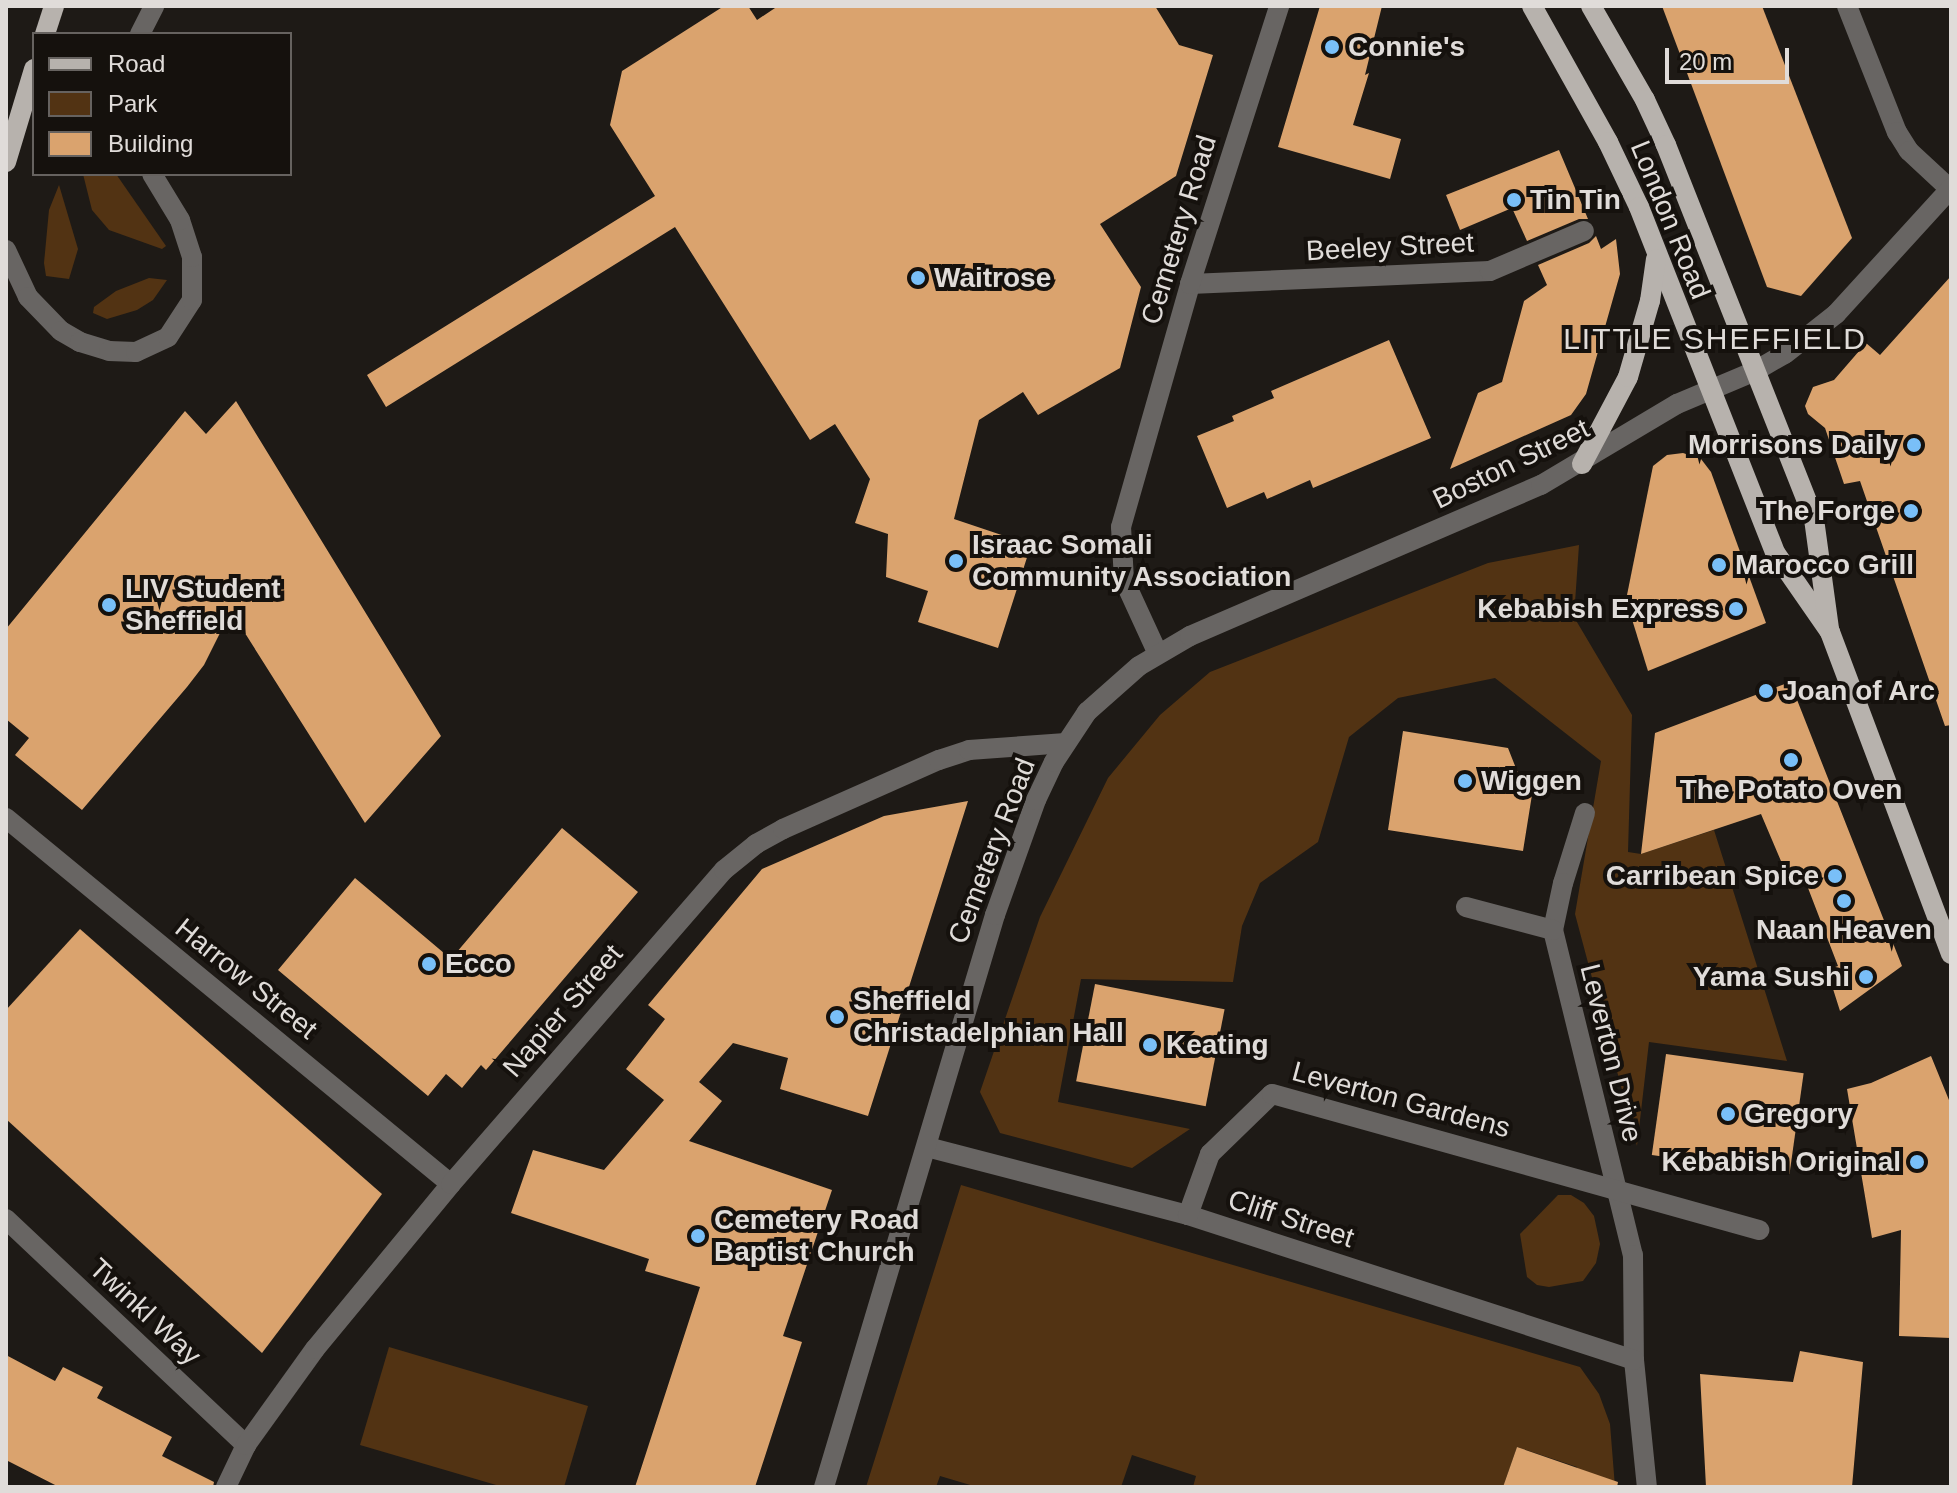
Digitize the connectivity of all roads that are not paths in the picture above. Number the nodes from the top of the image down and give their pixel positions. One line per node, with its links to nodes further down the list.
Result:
1 (54, 6): 7 (main road)
2 (154, 6): 8 (street)
3 (1279, 6): 16 (street, Cemetery Road)
4 (1532, 6): 15 (main road, London Road)
5 (1591, 6): 17 (main road, London Road)
6 (1847, 6): 12 (street)
7 (46, 32)
8 (141, 32)
9 (32, 76): 10 (main road)
10 (6, 162)
11 (153, 176): 14 (street)
12 (1950, 189): 17 (street, Boston Street)
13 (1584, 231): 16 (street, Beeley Street)
14 (6, 250)
15 (1656, 255): 18 (main road, London Road); 19 (main road)
16 (1190, 284): 21 (street, Cemetery Road)
17 (1755, 371): 18 (street, Boston Street); 20 (main road, London Road)
18 (1711, 391): 19 (street, Boston Street); 20 (main road, London Road)
19 (1582, 464): 21 (street, Boston Street)
20 (1830, 632): 27 (main road, London Road)
21 (1158, 654): 22 (street, Boston Street)
22 (1066, 743): 28 (street, Cemetery Road); 29 (street, Napier Street)
23 (1585, 813): 26 (street, Leverton Drive)
24 (6, 818): 29 (street, Harrow Street)
25 (1466, 907): 26 (street)
26 (1553, 930): 30 (street, Leverton Drive)
27 (1951, 954)
28 (927, 1147): 31 (street, Cliff Street); 37 (street, Cemetery Road)
29 (451, 1184): 35 (street, Napier Street)
30 (1614, 1188): 31 (street, Leverton Gardens); 33 (street, Leverton Gardens); 34 (street)
31 (1188, 1215): 34 (street, Cliff Street)
32 (6, 1219): 35 (street, Twinkl Way)
33 (1759, 1230)
34 (1634, 1360): 38 (street)
35 (246, 1445): 36 (street, Napier Street)
36 (226, 1487)
37 (824, 1487)
38 (1647, 1487)

